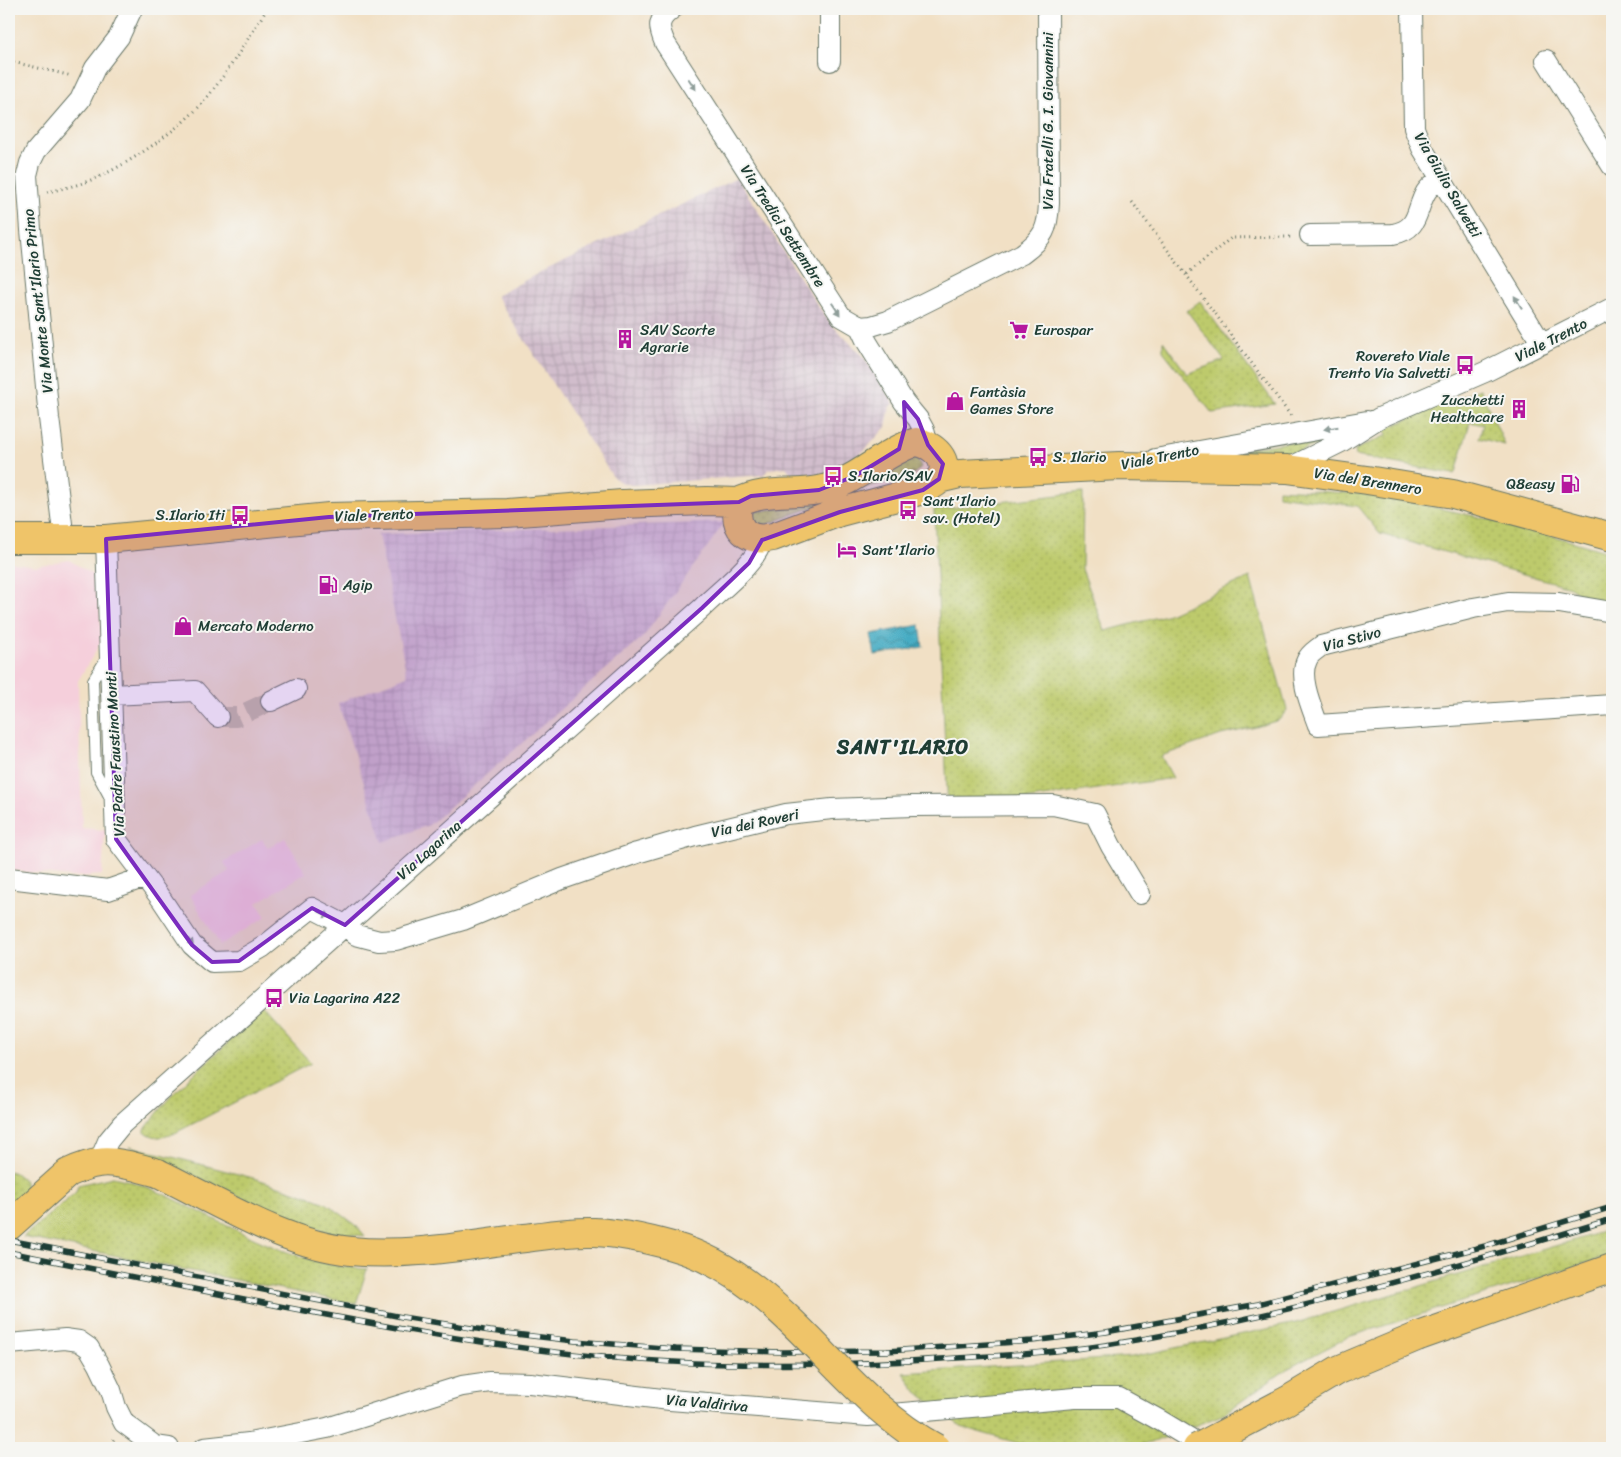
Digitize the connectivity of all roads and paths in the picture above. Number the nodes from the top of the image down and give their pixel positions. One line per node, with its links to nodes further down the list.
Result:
1 (132, 9): 10 (street)
2 (267, 9): 13 (path, Via Monte Sant'Ilario Primo)
3 (830, 9): 9 (street)
4 (1048, 9): 18 (street, Via Fratelli G. I. Giovannini)
5 (1412, 9): 12 (street, Via Giulio Salvetti)
6 (661, 13): 18 (street, Via Tredici Settembre, one-way to 18)
7 (1546, 60): 11 (street)
8 (9, 61): 10 (path)
9 (830, 61)
10 (90, 80): 13 (street)
11 (1612, 166)
12 (1441, 178): 15 (street); 19 (street, Via Giulio Salvetti, one-way to 12)
13 (28, 197): 32 (street, Via Monte Sant'Ilario Primo)
14 (1132, 202): 16 (path)
15 (1303, 236): 16 (path)
16 (1187, 274): 22 (path)
17 (1612, 308): 19 (street, Viale Trento)
18 (860, 327): 20 (street, Via Tredici Settembre)
19 (1542, 344): 21 (street, Viale Trento)
20 (904, 402): 23 (street, Via Tredici Settembre); 24 (street)
21 (1379, 418): 22 (street, Viale Trento, one-way to 22); 26 (street, Viale Trento)
22 (1304, 432): 25 (street, Viale Trento)
23 (928, 445): 24 (main road, Viale Trento); 27 (main road)
24 (899, 448): 28 (main road, Viale Trento)
25 (1119, 466): 26 (main road, Via del Brennero); 27 (main road, Viale Trento)
26 (1287, 469): 29 (main road, Via del Brennero)
27 (939, 479): 33 (main road, Viale Trento)
28 (739, 502): 31 (main road, Viale Trento); 33 (main road)
29 (1611, 532)
30 (9, 539): 32 (main road, Viale Trento)
31 (106, 539): 32 (main road, Viale Trento); 35 (street, Via Padre Faustino Monti)
32 (64, 540)
33 (762, 540): 45 (street, Via Lagarina)
34 (1612, 612): 39 (street, Via Stivo)
35 (110, 652): 37 (street, Via Padre Faustino Monti); 41 (lane)
36 (296, 689): 38 (street)
37 (111, 695): 40 (street); 41 (street, Via Padre Faustino Monti)
38 (271, 701)
39 (1612, 705)
40 (218, 717)
41 (116, 807): 43 (street, Via Padre Faustino Monti)
42 (9, 878): 43 (street)
43 (145, 878): 45 (street, Via Padre Faustino Monti, one-way to 45)
44 (1140, 894): 45 (street, Via dei Roveri)
45 (345, 925): 46 (street, Via Lagarina)
46 (99, 1162): 47 (main road); 52 (main road, bridge)
47 (9, 1226)
48 (1612, 1268): 53 (main road, bridge)
49 (9, 1344): 50 (street)
50 (169, 1448)
51 (204, 1448): 54 (street, Via Valdiriva)
52 (936, 1448)
53 (1197, 1448)
54 (1206, 1448)

